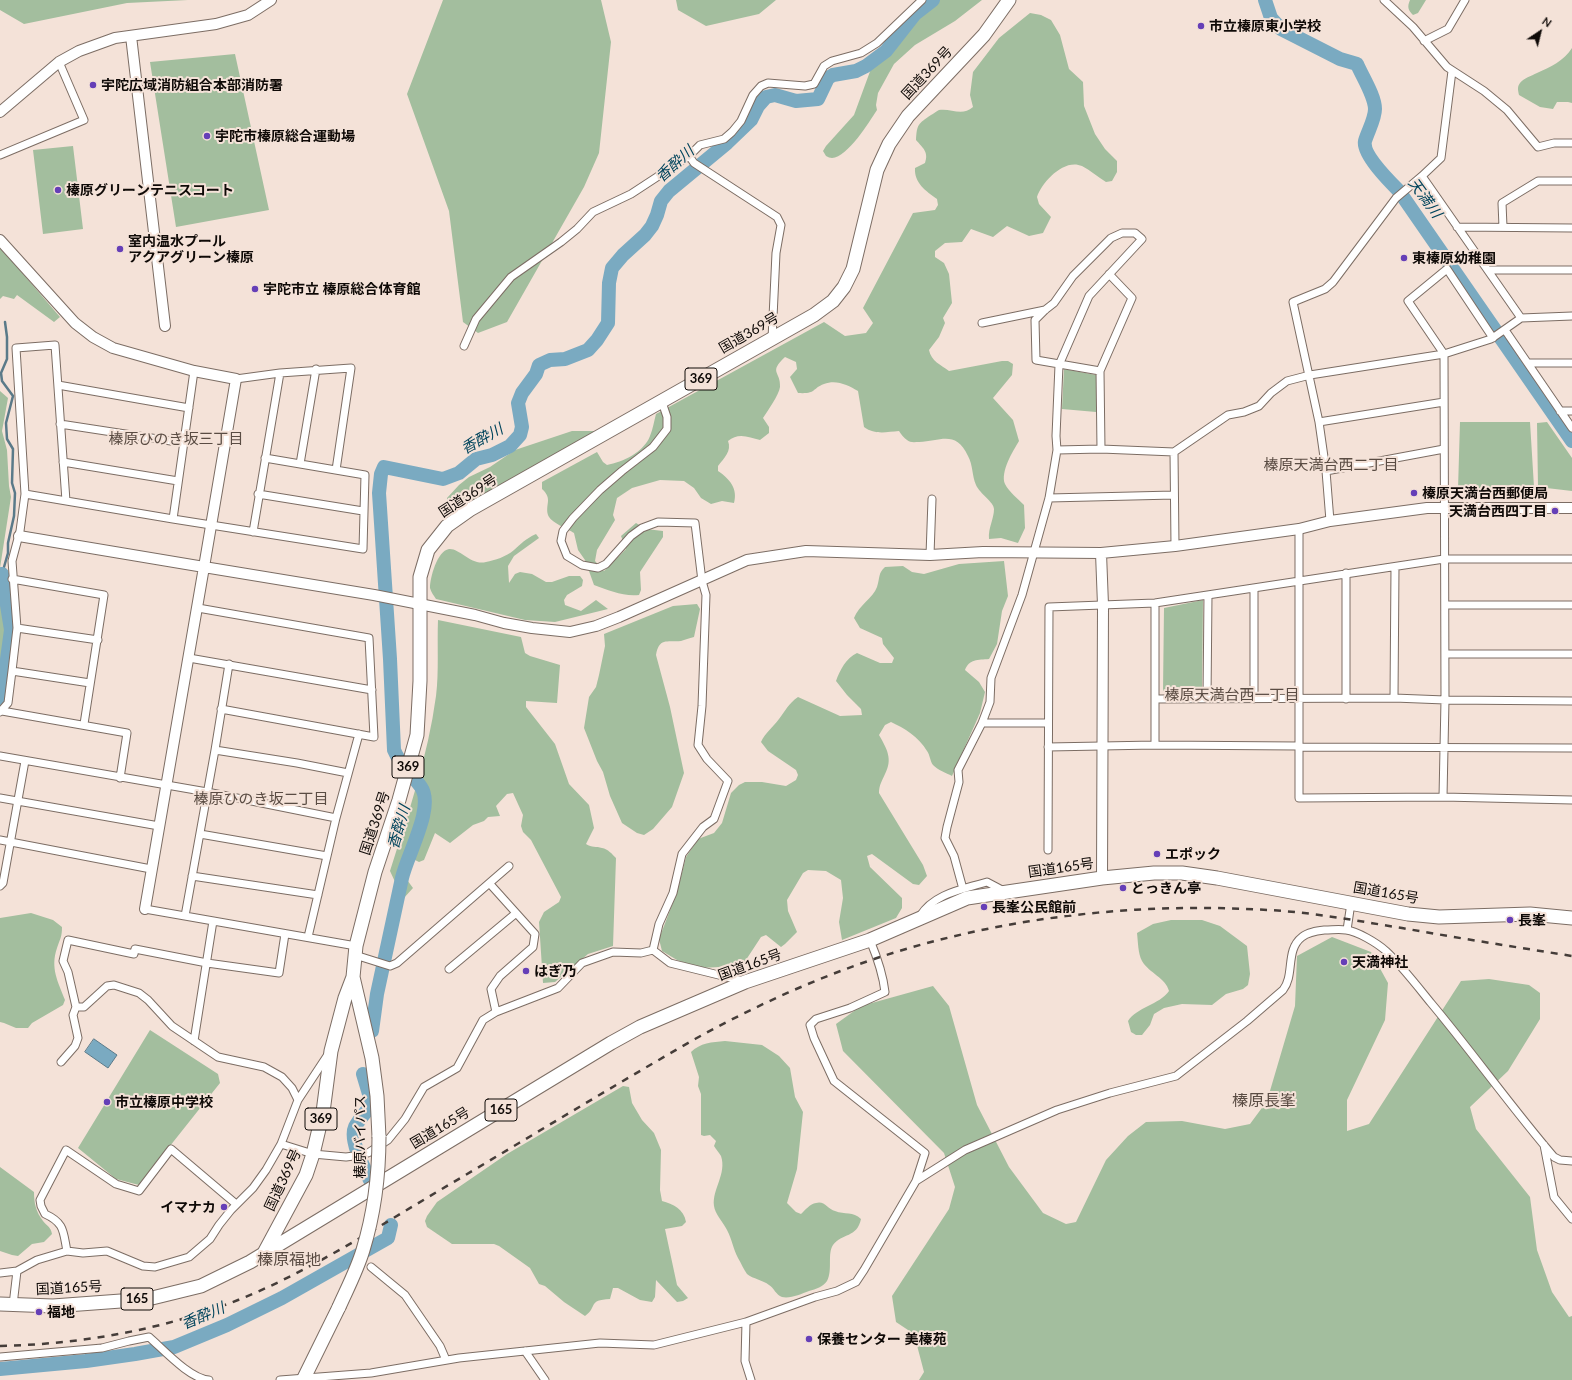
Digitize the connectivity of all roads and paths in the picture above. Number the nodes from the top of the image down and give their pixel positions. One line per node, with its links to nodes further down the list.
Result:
1 (271, 0): 8 (street)
2 (922, 0): 15 (street)
3 (1001, 0): 7 (street)
4 (1010, 0): 7 (highway, 国道369号 / 369)
5 (1384, 0): 9 (street)
6 (1465, 0): 9 (street)
7 (996, 20): 32 (highway, 国道369号 / 369)
8 (131, 36): 10 (street); 29 (street)
9 (1424, 41): 11 (street)
10 (59, 62): 12 (street); 14 (street)
11 (1452, 71): 13 (street); 16 (street)
12 (0, 112)
13 (1572, 143)
14 (0, 155)
15 (689, 156): 32 (street); 33 (street)
16 (1422, 176): 18 (street); 42 (street)
17 (1572, 182): 19 (street)
18 (1457, 227): 19 (street); 22 (street)
19 (1503, 227): 20 (street)
20 (1572, 228)
21 (0, 240): 39 (street)
22 (1488, 270): 23 (street); 27 (street)
23 (1572, 270)
24 (1109, 274): 25 (street); 37 (street); 40 (street)
25 (1045, 310): 28 (street); 37 (street)
26 (1572, 316): 27 (street)
27 (1521, 318): 30 (street)
28 (982, 323)
29 (165, 326)
30 (1505, 330): 31 (street); 36 (street)
31 (1492, 338): 34 (street); 34 (street)
32 (772, 339): 45 (highway, 国道369号 / 369)
33 (464, 346)
34 (1444, 354): 42 (street); 46 (street)
35 (1572, 363): 36 (street)
36 (1528, 364): 48 (street)
37 (1059, 365): 40 (street); 56 (street)
38 (316, 369): 41 (street); 60 (street); 61 (street)
39 (194, 371): 43 (street); 47 (street)
40 (1100, 371): 54 (street)
41 (280, 373): 43 (street); 58 (street)
42 (1310, 375): 50 (street); 57 (street)
43 (236, 379): 75 (street)
44 (58, 385): 47 (street); 51 (street); 64 (street)
45 (662, 402): 89 (street); 94 (highway, 国道369号 / 369)
46 (1444, 402): 50 (street); 55 (street)
47 (189, 408): 53 (street)
48 (1560, 411): 49 (street); 52 (street)
49 (1572, 411)
50 (1319, 422): 62 (street)
51 (60, 424): 53 (street); 59 (street)
52 (1572, 428)
53 (184, 443): 63 (street)
54 (1101, 449): 56 (street); 57 (street)
55 (1444, 449): 62 (street); 70 (street)
56 (1057, 450): 67 (street)
57 (1174, 452): 66 (street)
58 (266, 458): 60 (street); 65 (street)
59 (63, 462): 63 (street); 69 (street)
60 (300, 464): 61 (street)
61 (336, 470): 72 (street)
62 (1326, 471): 74 (street)
63 (178, 481): 73 (street)
64 (25, 494): 69 (street); 78 (street)
65 (258, 494): 72 (street); 77 (street)
66 (1174, 495): 67 (street); 79 (street)
67 (1049, 498): 80 (street)
68 (932, 499): 82 (street)
69 (66, 501): 73 (street)
70 (1445, 507): 71 (street); 74 (street); 83 (street)
71 (1572, 508)
72 (363, 511): 77 (street)
73 (173, 519): 75 (street)
74 (1330, 521): 76 (street)
75 (211, 525): 77 (street); 85 (street)
76 (1299, 529): 79 (street); 90 (street)
77 (253, 532)
78 (19, 536): 85 (street); 88 (street)
79 (1175, 546): 81 (street)
80 (1033, 552): 81 (street); 82 (street); 118 (street)
81 (1101, 553): 95 (street)
82 (930, 555): 89 (street)
83 (1444, 559): 84 (street); 86 (street); 96 (street)
84 (1572, 559)
85 (204, 567): 94 (street); 98 (street)
86 (1395, 567): 87 (street); 108 (street)
87 (1346, 573): 90 (street); 113 (street)
88 (12, 579): 99 (street); 100 (street)
89 (702, 580): 94 (street); 166 (street)
90 (1299, 581): 91 (street); 112 (street)
91 (1254, 588): 92 (street); 111 (street)
92 (1208, 595): 93 (street); 110 (street)
93 (1156, 604): 95 (street); 109 (street)
94 (419, 605): 167 (highway, 国道369号 / 369)
95 (1102, 605): 119 (street); 124 (street)
96 (1445, 605): 97 (street); 101 (street)
97 (1572, 605)
98 (198, 608): 103 (street); 107 (street)
99 (17, 628): 100 (street); 105 (street)
100 (98, 640): 106 (street)
101 (1445, 654): 102 (street); 114 (street)
102 (1572, 654)
103 (189, 658): 104 (street); 133 (street)
104 (229, 664): 107 (street); 116 (street)
105 (12, 671): 106 (street); 117 (street)
106 (90, 683): 120 (street)
107 (372, 690): 121 (street)
108 (1394, 698): 113 (street); 114 (street)
109 (1155, 699): 110 (street); 122 (street)
110 (1207, 699): 111 (street)
111 (1254, 699): 112 (street)
112 (1299, 699): 113 (street); 125 (street)
113 (1346, 699)
114 (1445, 700): 115 (street); 126 (street)
115 (1572, 701)
116 (221, 709): 121 (street); 128 (street)
117 (1, 711): 120 (street)
118 (982, 723): 119 (street); 152 (street)
119 (1048, 723): 123 (street)
120 (84, 724): 132 (street)
121 (359, 734): 131 (street)
122 (1155, 745): 124 (street); 125 (street)
123 (1048, 747): 124 (street); 144 (street)
124 (1102, 747): 149 (street)
125 (1298, 747): 126 (street); 135 (street)
126 (1444, 748): 127 (street); 135 (street)
127 (1572, 748)
128 (215, 750): 131 (street); 134 (street)
129 (0, 756): 130 (street)
130 (25, 761): 132 (street); 138 (street)
131 (348, 773): 139 (street)
132 (120, 778): 133 (street)
133 (166, 786): 134 (street); 140 (street)
134 (207, 792): 139 (street); 141 (street)
135 (1443, 797): 137 (street)
136 (0, 798): 138 (street)
137 (1572, 800)
138 (18, 801): 140 (street); 143 (street)
139 (336, 818): 145 (street)
140 (159, 826): 147 (street)
141 (200, 834): 145 (street); 148 (street)
142 (0, 840): 143 (street)
143 (10, 841): 147 (street); 150 (street)
144 (1048, 850)
145 (327, 856): 154 (street)
146 (509, 866): 151 (street)
147 (151, 868): 156 (street)
148 (192, 876): 154 (street); 158 (street)
149 (1102, 878): 153 (highway, 国道165号 / 165); 155 (highway, 国道165号 / 165)
150 (1, 884)
151 (490, 884): 157 (street); 167 (street)
152 (963, 889): 153 (street); 160 (street)
153 (1007, 892): 160 (highway, 国道165号 / 165)
154 (318, 895): 164 (street)
155 (1351, 903): 159 (highway, 国道165号 / 165); 162 (street)
156 (145, 909): 158 (street)
157 (516, 914): 169 (street); 173 (street)
158 (185, 916): 161 (street)
159 (1572, 918)
160 (918, 919): 165 (highway, 国道165号 / 165)
161 (214, 921): 163 (street); 168 (street)
162 (1347, 930): 179 (street); 182 (street)
163 (285, 934): 164 (street); 168 (street)
164 (308, 937): 167 (street)
165 (870, 940): 171 (highway, 国道165号 / 165); 182 (street)
166 (653, 950): 171 (street); 173 (street)
167 (356, 951): 170 (highway, 国道369号 / 369)
168 (207, 963): 172 (street); 174 (street)
169 (449, 969)
170 (353, 977): 175 (highway, 国道369号 / 369); 195 (highway, 榛原バイパス / 369, bridge)
171 (745, 982): 186 (highway, 国道165号 / 165)
172 (76, 1007): 174 (street); 176 (street)
173 (496, 1012): 180 (street)
174 (194, 1041): 177 (street)
175 (331, 1051): 177 (street); 180 (highway, 国道369号 / 369)
176 (61, 1062)
177 (298, 1100): 178 (street)
178 (281, 1144): 180 (street); 183 (street)
179 (1544, 1145): 181 (street); 184 (street)
180 (313, 1154): 186 (highway, 国道369号 / 369)
181 (1572, 1161)
182 (916, 1181): 191 (street)
183 (236, 1204): 185 (street); 185 (street)
184 (1572, 1219)
185 (67, 1251): 188 (street)
186 (264, 1253): 190 (highway, 国道165号 / 165)
187 (371, 1267): 194 (street)
188 (17, 1271): 189 (street); 190 (street)
189 (0, 1273)
190 (6, 1305)
191 (746, 1322): 192 (street); 199 (street)
192 (526, 1351): 194 (street); 198 (street)
193 (0, 1357): 196 (street)
194 (446, 1360): 195 (street)
195 (304, 1379): 197 (street)
196 (209, 1380)
197 (280, 1380)
198 (545, 1380)
199 (751, 1380)

